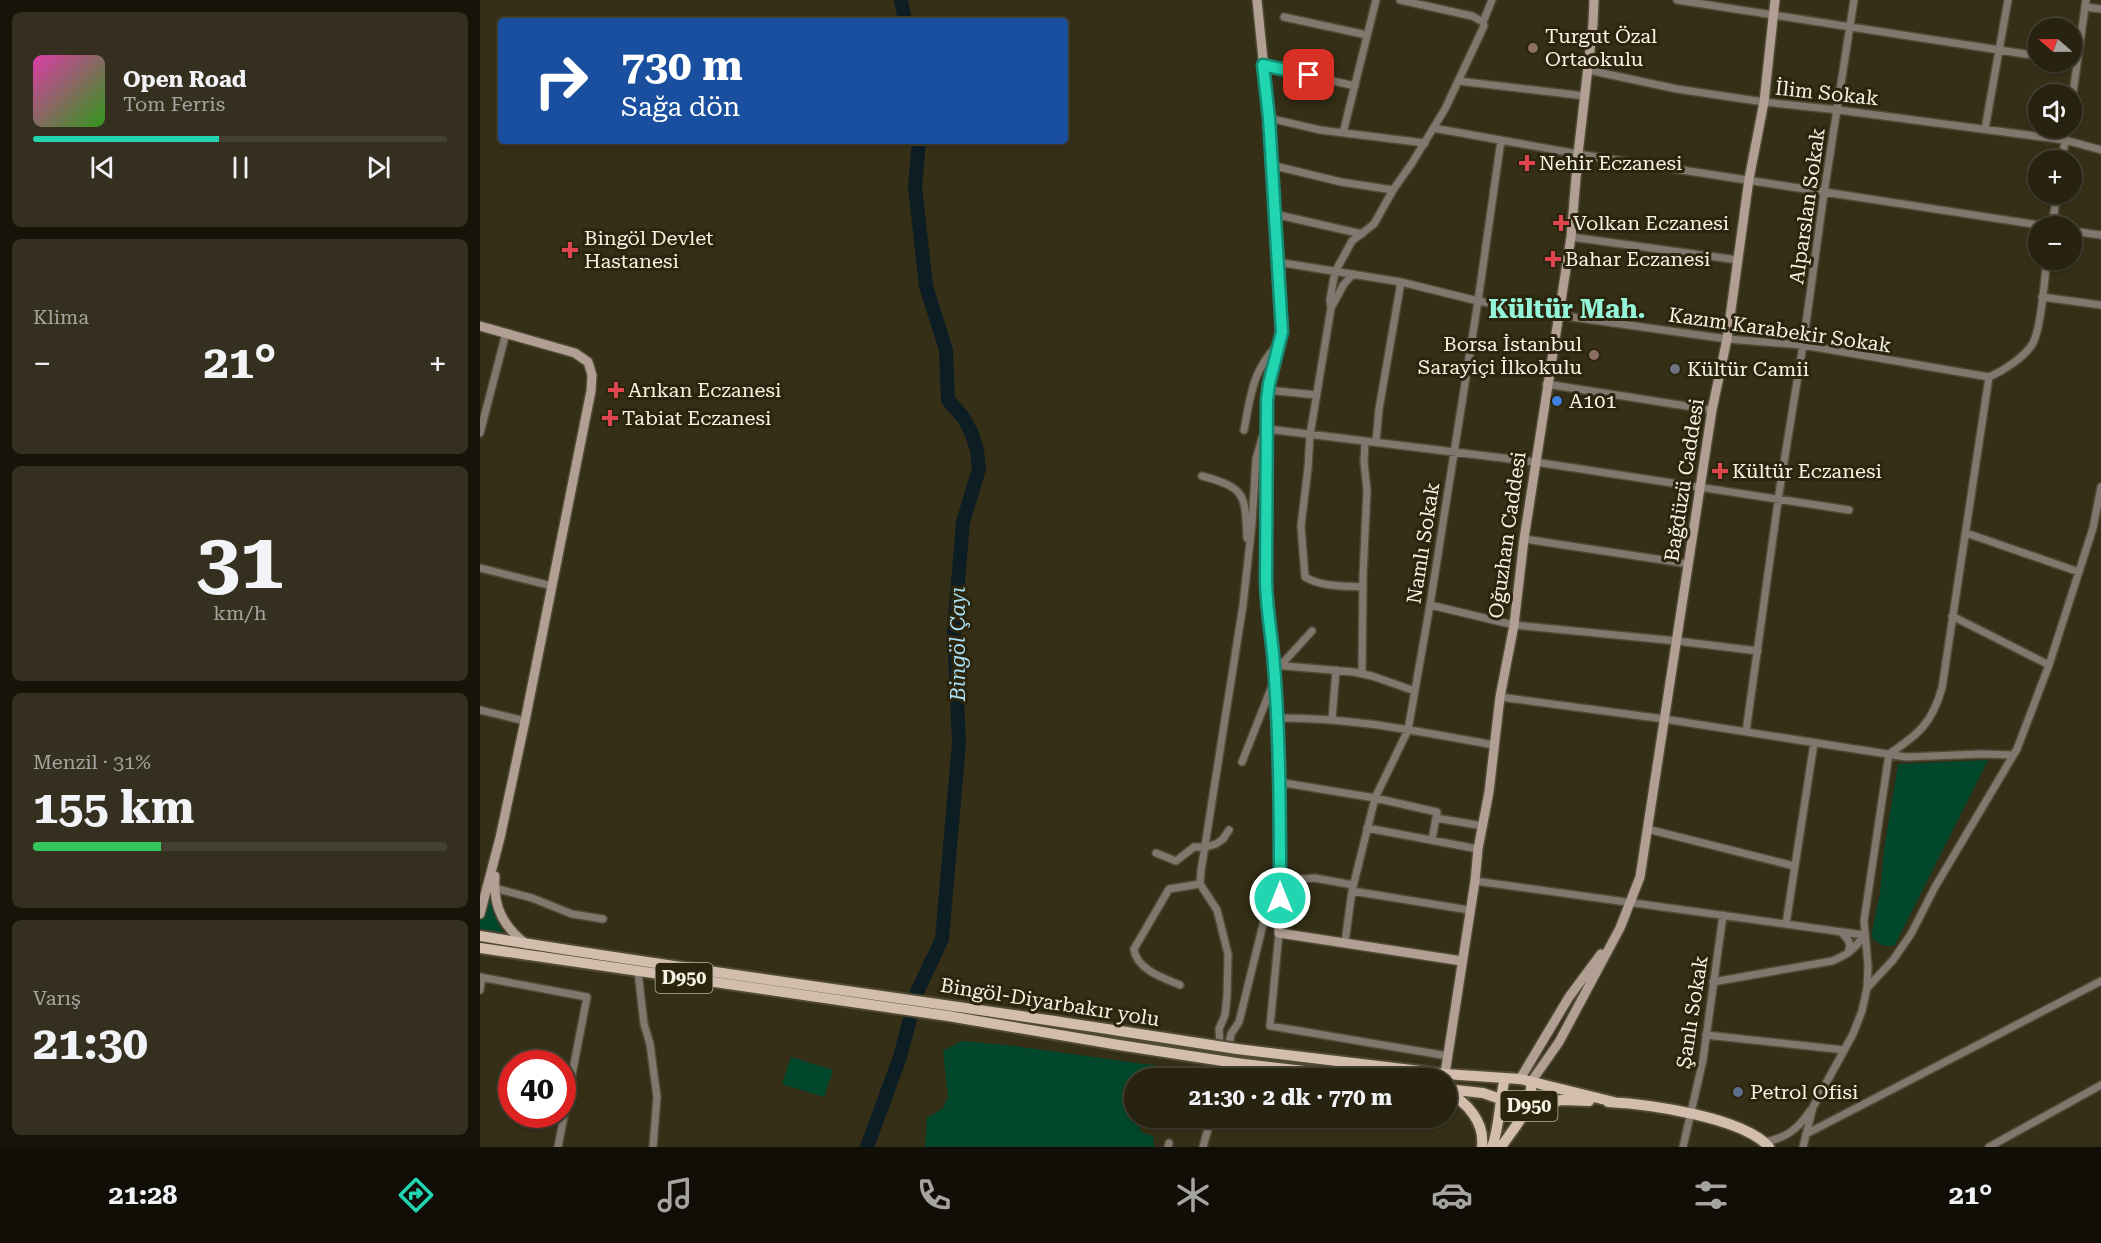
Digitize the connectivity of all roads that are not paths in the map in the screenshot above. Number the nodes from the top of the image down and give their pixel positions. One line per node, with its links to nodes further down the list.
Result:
1 (1257, 0): 20 (street)
2 (1376, 0): 17 (street)
3 (1400, 0): 14 (street)
4 (1492, 0): 14 (street)
5 (1594, 0): 21 (street, Oğuzhan Caddesi)
6 (1677, 0): 12 (street)
7 (1774, 0): 12 (street, Bağdüzü Caddesi)
8 (1854, 0): 16 (street, Alparslan Sokak)
9 (2008, 0): 18 (street)
10 (2086, 3): 11 (street); 15 (street)
11 (2101, 9)
12 (1772, 15): 16 (street); 25 (street, Bağdüzü Caddesi)
13 (1284, 17): 17 (street)
14 (1483, 22): 22 (street)
15 (2082, 23)
16 (1851, 27): 18 (street); 26 (street, Alparslan Sokak)
17 (1367, 35): 23 (street)
18 (1999, 50): 19 (street); 29 (street)
19 (2028, 54)
20 (1263, 65): 23 (street); 27 (street)
21 (1588, 70): 24 (street, Oğuzhan Caddesi); 25 (street, İlim Sokak)
22 (1458, 81): 24 (street); 28 (street)
23 (1355, 86): 30 (street)
24 (1585, 96): 36 (street, Oğuzhan Caddesi)
25 (1764, 102): 26 (street, İlim Sokak); 38 (street, Bağdüzü Caddesi)
26 (1838, 110): 29 (street, İlim Sokak); 40 (street, Alparslan Sokak)
27 (1269, 118): 30 (street); 37 (street)
28 (1433, 128): 31 (street); 33 (street)
29 (1985, 129): 32 (street, İlim Sokak)
30 (1343, 133): 33 (street)
31 (1501, 140): 36 (street); 54 (street, Namlı Sokak)
32 (2065, 140): 34 (street); 35 (street, İlim Sokak)
33 (1425, 142): 39 (street)
34 (2064, 150)
35 (2101, 150)
36 (1578, 154): 38 (street); 46 (street, Oğuzhan Caddesi)
37 (1271, 165): 39 (street); 41 (street)
38 (1749, 179): 40 (street); 47 (street, Bağdüzü Caddesi)
39 (1393, 190): 44 (street)
40 (1824, 193): 42 (street); 62 (street, Alparslan Sokak)
41 (1274, 214): 44 (street); 48 (street)
42 (2028, 223)
43 (2082, 233): 45 (street)
44 (1362, 234): 50 (street)
45 (2101, 236)
46 (1571, 237): 47 (street); 57 (street, Oğuzhan Caddesi)
47 (1738, 260): 60 (street, Bağdüzü Caddesi)
48 (1277, 262): 50 (street, Kazım Karabekir Sokak); 61 (street)
49 (2046, 270): 53 (street)
50 (1335, 272): 51 (street, Kazım Karabekir Sokak); 56 (street)
51 (1353, 274): 52 (street, Kazım Karabekir Sokak); 56 (street)
52 (1401, 282): 54 (street, Kazım Karabekir Sokak); 73 (street)
53 (2042, 297): 55 (street); 63 (street)
54 (1478, 301): 57 (street, Kazım Karabekir Sokak); 74 (street, Namlı Sokak)
55 (2101, 305)
56 (1331, 308): 66 (street)
57 (1557, 315): 60 (street, Kazım Karabekir Sokak); 64 (street, Oğuzhan Caddesi)
58 (480, 326): 59 (street)
59 (506, 333): 70 (street); 87 (street)
60 (1727, 339): 62 (street, Kazım Karabekir Sokak); 67 (street, Bağdüzü Caddesi)
61 (1280, 342): 65 (street); 69 (street)
62 (1803, 345): 63 (street, Kazım Karabekir Sokak); 79 (street, Alparslan Sokak)
63 (1992, 376): 81 (street)
64 (1546, 384): 67 (street); 75 (street, Oğuzhan Caddesi)
65 (1268, 390): 66 (street); 68 (street)
66 (1316, 395): 71 (street)
67 (1712, 410): 77 (street, Bağdüzü Caddesi)
68 (1267, 429): 71 (street); 83 (street); 95 (street)
69 (1244, 430)
70 (480, 433)
71 (1310, 435): 72 (street); 88 (street)
72 (1365, 441): 73 (street); 88 (street)
73 (1376, 442): 74 (street)
74 (1454, 451): 75 (street); 89 (street, Namlı Sokak)
75 (1535, 462): 77 (street); 82 (street, Oğuzhan Caddesi)
76 (1202, 476): 83 (street)
77 (1701, 487): 79 (street); 84 (street, Bağdüzü Caddesi)
78 (2101, 487): 86 (street)
79 (1779, 499): 80 (street); 94 (street, Alparslan Sokak)
80 (1850, 510)
81 (1966, 533): 86 (street); 90 (street)
82 (1524, 539): 84 (street); 91 (street, Oğuzhan Caddesi)
83 (1248, 556): 123 (street)
84 (1689, 564): 93 (street, Bağdüzü Caddesi)
85 (480, 568): 87 (street)
86 (2079, 572): 96 (street)
87 (552, 586): 106 (street)
88 (1363, 587): 98 (street)
89 (1430, 605): 91 (street); 100 (street, Namlı Sokak)
90 (1952, 616): 96 (street); 111 (street)
91 (1514, 625): 93 (street); 101 (street, Oğuzhan Caddesi)
92 (1312, 631): 95 (street)
93 (1677, 641): 94 (street); 105 (street, Bağdüzü Caddesi)
94 (1758, 651): 108 (street, Alparslan Sokak)
95 (1278, 665): 97 (street); 99 (street)
96 (2049, 665): 112 (street)
97 (1336, 670): 98 (street); 104 (street)
98 (1362, 674): 100 (street)
99 (1274, 680): 103 (street); 113 (street)
100 (1414, 691): 107 (street, Namlı Sokak)
101 (1500, 697): 105 (street); 110 (street, Oğuzhan Caddesi)
102 (480, 710): 106 (street)
103 (1276, 718): 104 (street); 114 (street)
104 (1332, 719): 107 (street)
105 (1664, 719): 108 (street); 119 (street, Bağdüzü Caddesi)
106 (525, 721): 121 (street)
107 (1408, 730): 110 (street); 115 (street, Namlı Sokak)
108 (1746, 732): 109 (street)
109 (1814, 743): 111 (street); 126 (street)
110 (1494, 745): 117 (street, Oğuzhan Caddesi)
111 (1889, 754): 112 (street); 141 (street)
112 (2013, 755): 153 (street)
113 (1242, 762)
114 (1278, 782): 115 (street); 127 (street)
115 (1376, 798): 116 (street); 118 (street, Namlı Sokak)
116 (1436, 818): 117 (street); 122 (street)
117 (1483, 826): 124 (street, Oğuzhan Caddesi)
118 (1367, 828): 122 (street); 131 (street, Namlı Sokak)
119 (1647, 829): 126 (street); 132 (street, Bağdüzü Caddesi)
120 (1229, 830): 123 (street)
121 (500, 838): 130 (street); 134 (street)
122 (1432, 840): 124 (street)
123 (1206, 847): 125 (street); 129 (street)
124 (1478, 849): 128 (street, Oğuzhan Caddesi)
125 (1156, 853)
126 (1794, 866): 137 (street)
127 (1280, 881): 131 (street); 140 (street); 160 (street)
128 (1475, 881): 132 (street); 133 (street, Oğuzhan Caddesi)
129 (1200, 884): 152 (street); 159 (street)
130 (494, 888): 136 (street); 144 (street)
131 (1352, 888): 133 (street); 143 (street, Namlı Sokak)
132 (1630, 901): 135 (street); 138 (street, Bağdüzü Caddesi)
133 (1469, 910): 147 (street, Oğuzhan Caddesi)
134 (480, 914)
135 (1722, 915): 137 (street); 151 (street, Şanlı Sokak)
136 (603, 919)
137 (1786, 924): 139 (street)
138 (1620, 928): 166 (street); 166 (street)
139 (1840, 932): 141 (street); 146 (street)
140 (1279, 933): 143 (street); 158 (street)
141 (1864, 935): 146 (street); 153 (street)
142 (480, 936): 144 (main road, Bingöl-Diyarbakır yolu / D950)
143 (1346, 942): 147 (street)
144 (526, 944): 155 (main road, Bingöl-Diyarbakır yolu / D950)
145 (480, 948): 148 (main road, Bingöl-Diyarbakır yolu / D950)
146 (1847, 955): 151 (street)
147 (1462, 961): 158 (street, Oğuzhan Caddesi)
148 (639, 972): 155 (main road, Bingöl-Diyarbakır yolu / D950); 179 (street)
149 (481, 977): 154 (street); 178 (street)
150 (2101, 981): 176 (street)
151 (1713, 982): 156 (street, Şanlı Sokak)
152 (1180, 985)
153 (1867, 988): 157 (street)
154 (480, 990)
155 (887, 1002): 161 (main road, Bingöl-Diyarbakır yolu / D950, bridge); 162 (main road, Bingöl-Diyarbakır yolu / D950, bridge)
156 (1706, 1035): 157 (street); 174 (street, Şanlı Sokak)
157 (1844, 1050): 173 (street)
158 (1448, 1056): 163 (street, Oğuzhan Caddesi)
159 (1221, 1068)
160 (1224, 1068)
161 (1279, 1068)
162 (1395, 1068)
163 (1446, 1068)
164 (1457, 1075): 165 (main road, Bingöl-Diyarbakır yolu / D950)
165 (1505, 1078): 166 (main road, Bingöl-Diyarbakır yolu / D950); 170 (main road)
166 (1526, 1080): 171 (main road, Bingöl-Diyarbakır yolu / D950); 172 (main road)
167 (2101, 1085): 186 (street)
168 (1457, 1091): 170 (main road, Bingöl-Diyarbakır yolu / D950)
169 (1457, 1096): 181 (main road)
170 (1500, 1099): 172 (main road, Bingöl-Diyarbakır yolu / D950); 182 (main road)
171 (1614, 1102): 172 (main road, Bingöl-Diyarbakır yolu / D950); 174 (main road, Bingöl-Diyarbakır yolu / D950)
172 (1529, 1106): 183 (main road)
173 (1813, 1107): 176 (street); 177 (street)
174 (1690, 1114): 177 (main road, Bingöl-Diyarbakır yolu / D950); 184 (street, Şanlı Sokak)
175 (1208, 1128): 180 (street)
176 (1806, 1134): 185 (street)
177 (1767, 1144)
178 (558, 1147)
179 (653, 1147)
180 (1203, 1147)
181 (1482, 1147)
182 (1492, 1147)
183 (1500, 1147)
184 (1683, 1147)
185 (1803, 1147)
186 (1989, 1147)

